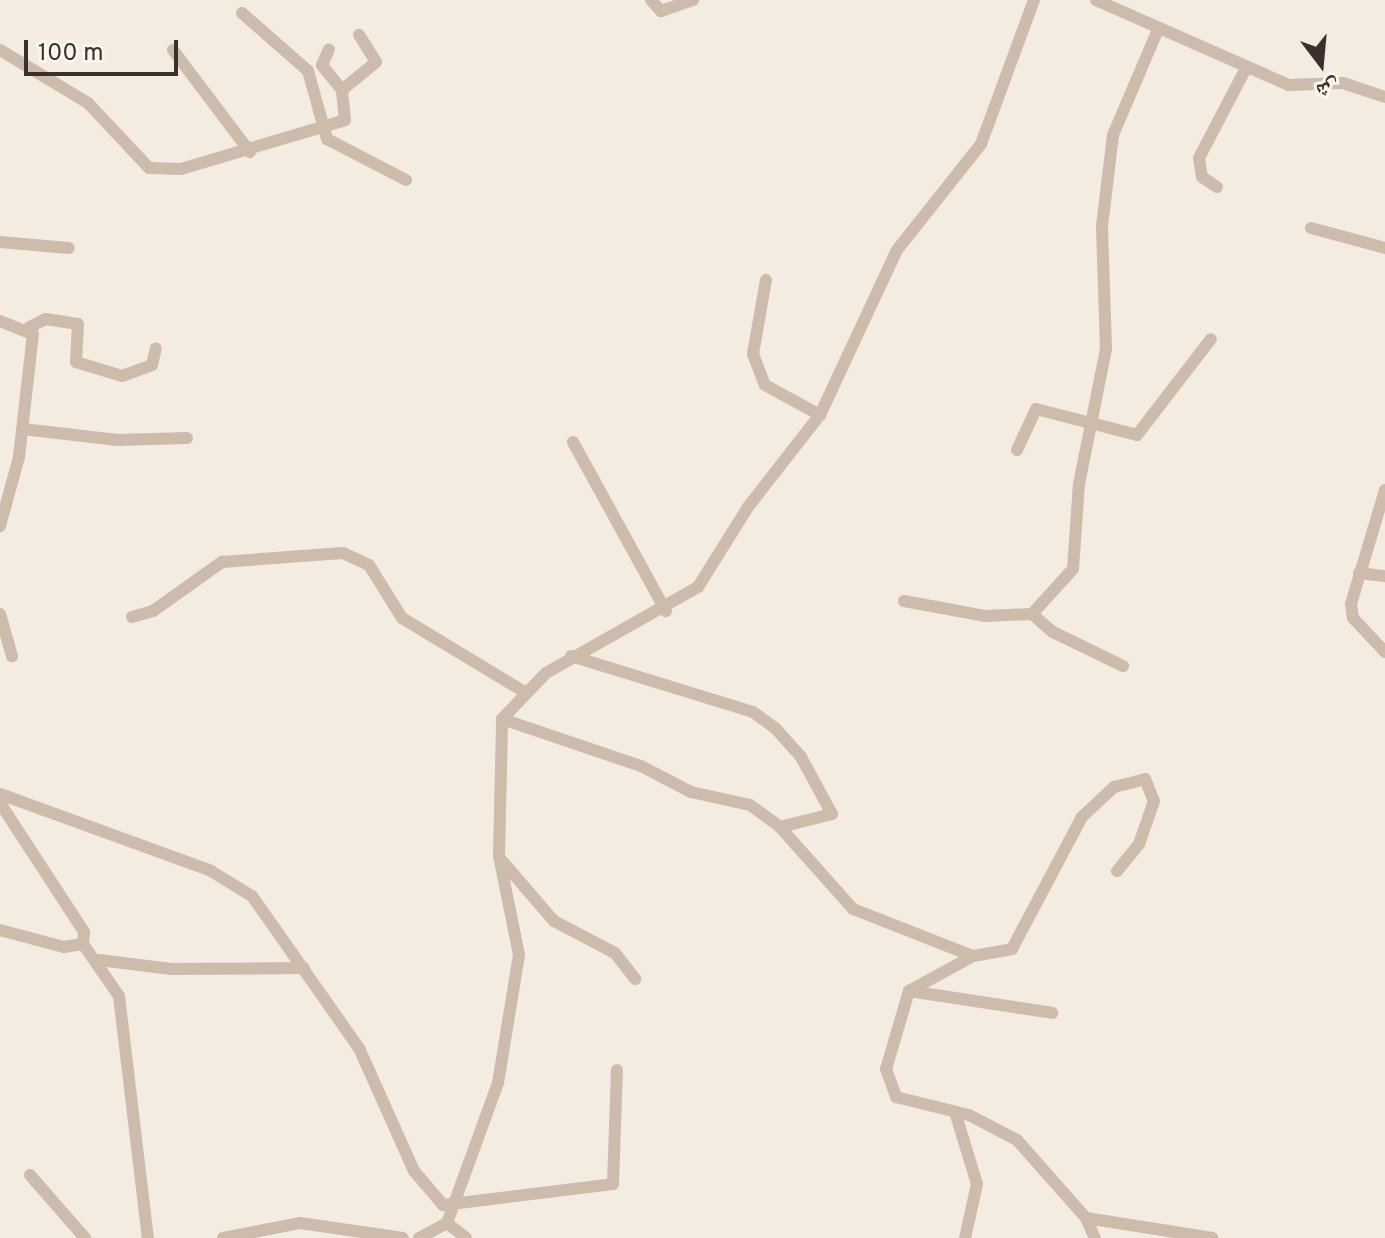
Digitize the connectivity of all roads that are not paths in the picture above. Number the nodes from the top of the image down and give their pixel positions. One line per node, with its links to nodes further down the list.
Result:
1 (651, 0): 2 (street)
2 (693, 0)
3 (1034, 0): 27 (street)
4 (1096, 0): 6 (street)
5 (242, 13): 14 (street)
6 (1157, 32): 11 (street); 28 (street)
7 (359, 35): 12 (street)
8 (329, 49): 12 (street)
9 (0, 50): 15 (street)
10 (173, 50): 15 (street)
11 (1246, 68): 13 (street); 17 (street)
12 (342, 90): 14 (street)
13 (1385, 97)
14 (327, 127): 15 (street); 16 (street)
15 (250, 152)
16 (406, 180)
17 (1217, 187)
18 (1311, 228): 21 (street)
19 (0, 242): 20 (street)
20 (69, 248)
21 (1385, 248)
22 (766, 280): 27 (street)
23 (0, 321): 24 (street)
24 (28, 328): 26 (street); 29 (street)
25 (1211, 339): 28 (street)
26 (156, 348)
27 (820, 415): 38 (street)
28 (1094, 424): 32 (street); 40 (street)
29 (23, 429): 30 (street); 34 (street)
30 (187, 438)
31 (573, 442): 38 (street)
32 (1017, 450)
33 (1385, 490): 35 (street)
34 (0, 526)
35 (1359, 573): 36 (street); 42 (street)
36 (1385, 576)
37 (904, 601): 40 (street)
38 (666, 611): 44 (street)
39 (0, 614): 43 (street)
40 (1032, 614): 45 (street)
41 (132, 617): 46 (street)
42 (1385, 652)
43 (12, 656)
44 (571, 656): 46 (street); 50 (street)
45 (1123, 666)
46 (523, 691): 47 (street)
47 (502, 719): 50 (street); 51 (street)
48 (0, 794): 57 (street)
49 (0, 803): 54 (street)
50 (780, 827): 55 (street)
51 (499, 856): 58 (street); 64 (street)
52 (1117, 871): 55 (street)
53 (0, 930): 54 (street)
54 (83, 944): 56 (street)
55 (973, 956): 59 (street)
56 (99, 960): 57 (street); 68 (street)
57 (304, 968): 64 (street)
58 (635, 979)
59 (909, 991): 60 (street); 62 (street)
60 (1052, 1013)
61 (617, 1070): 64 (street)
62 (955, 1112): 65 (street); 73 (street)
63 (30, 1175): 67 (street)
64 (453, 1204): 66 (street)
65 (1086, 1218): 74 (street); 75 (street)
66 (447, 1223): 71 (street); 72 (street)
67 (85, 1238)
68 (148, 1238)
69 (223, 1238): 70 (street)
70 (403, 1238)
71 (419, 1238)
72 (466, 1238)
73 (965, 1238)
74 (1095, 1238)
75 (1212, 1238)

